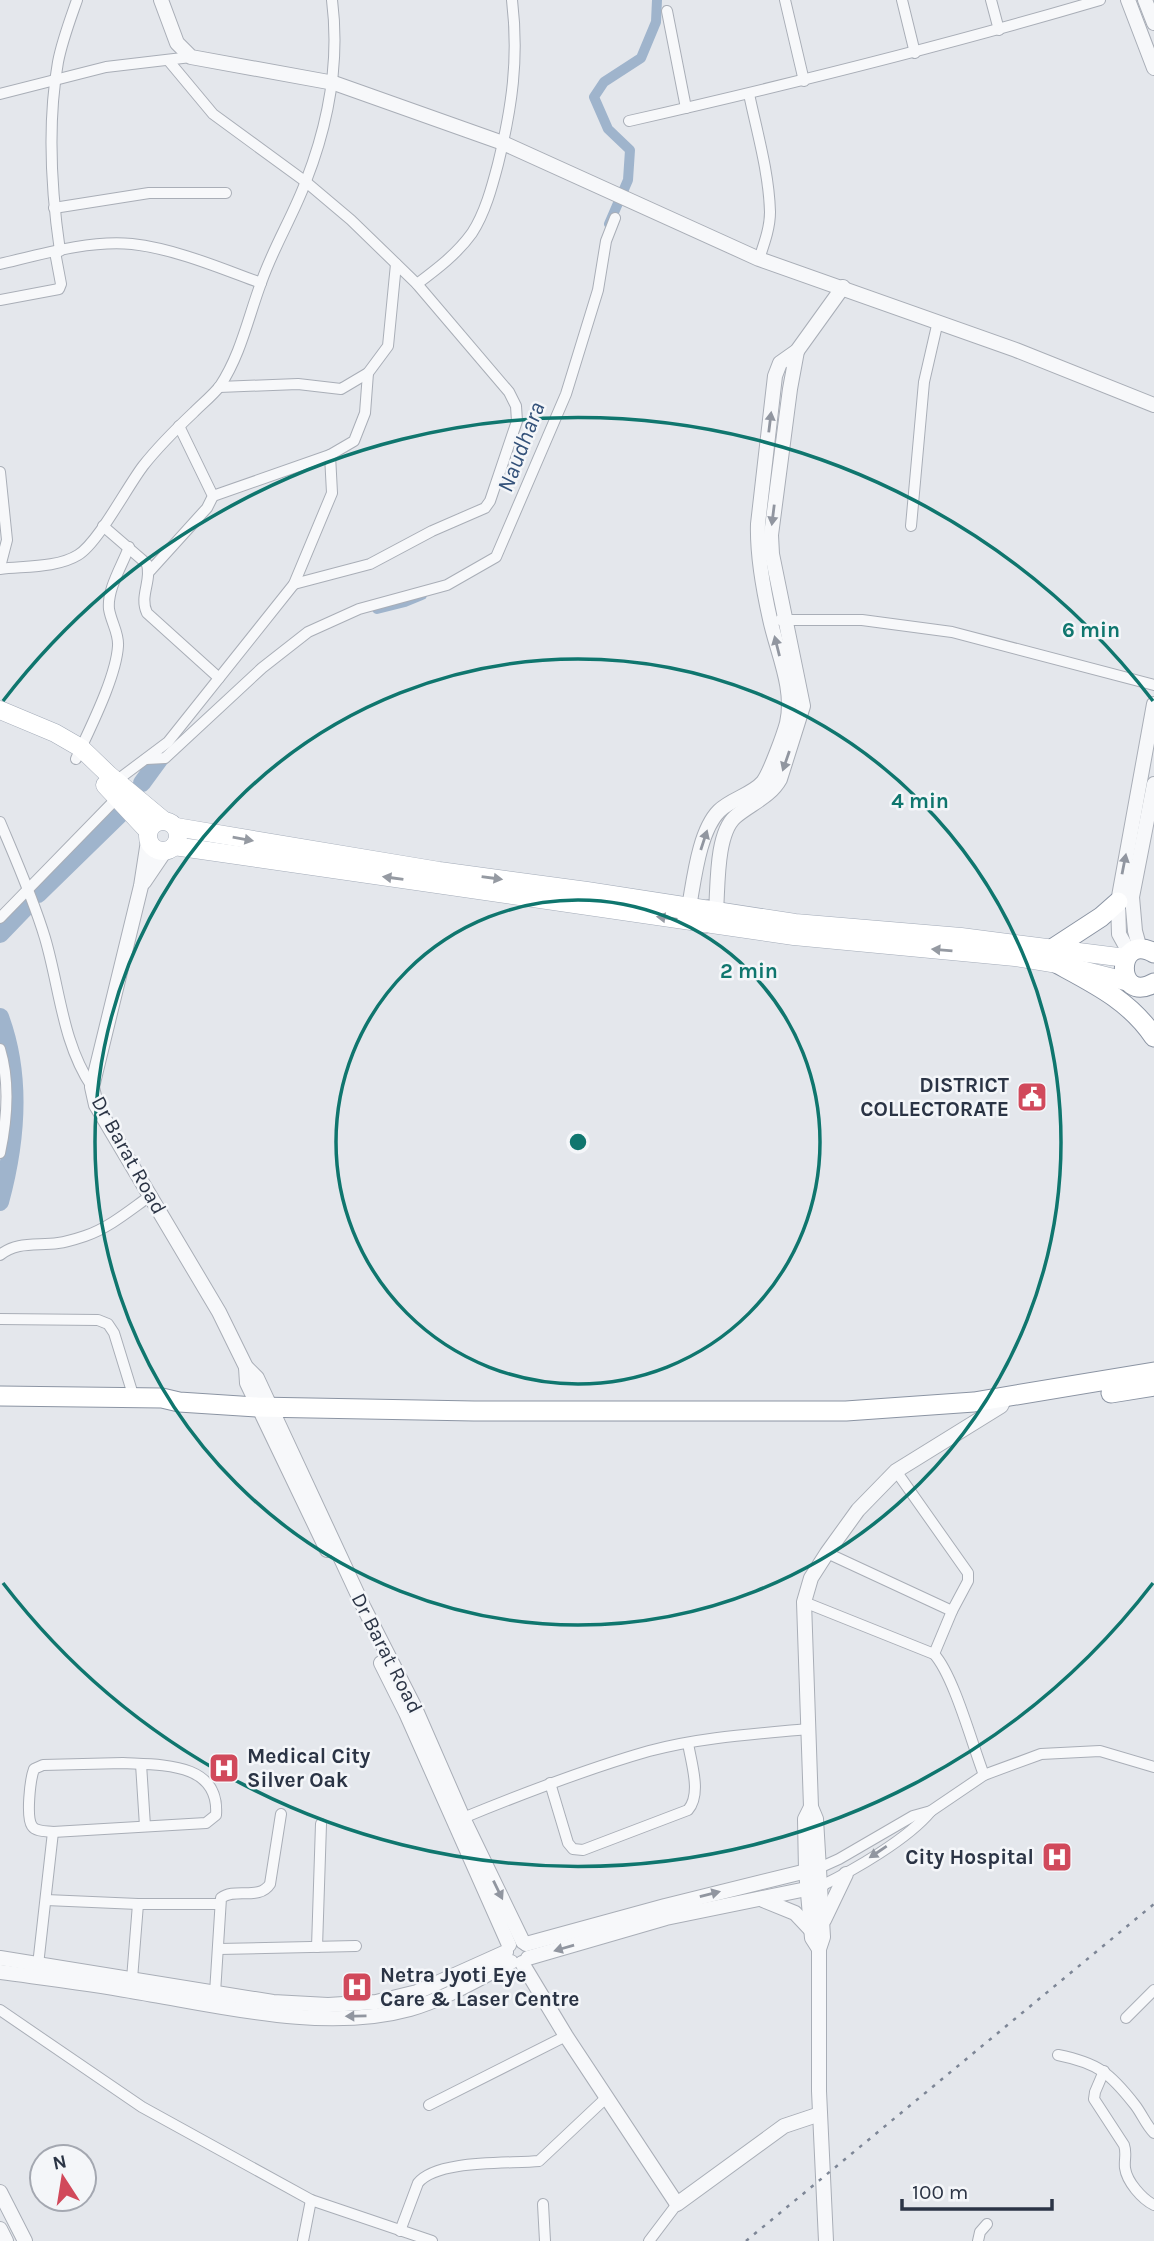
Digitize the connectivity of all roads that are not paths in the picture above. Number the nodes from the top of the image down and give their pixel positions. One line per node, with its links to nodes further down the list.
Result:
1 (77, 0): 18 (street)
2 (161, 0): 15 (street)
3 (332, 0): 20 (street)
4 (512, 0): 25 (street)
5 (785, 0): 19 (street)
6 (902, 0): 14 (street)
7 (991, 0): 13 (street)
8 (1100, 0): 13 (street)
9 (1128, 0): 17 (street)
10 (1145, 0): 12 (street)
11 (667, 11): 23 (street)
12 (1154, 23)
13 (999, 30): 14 (street)
14 (915, 53): 19 (street)
15 (191, 57): 16 (street); 20 (street)
16 (168, 60): 18 (street); 26 (street)
17 (1154, 68)
18 (56, 79): 21 (street); 28 (street)
19 (804, 81): 22 (street)
20 (334, 83): 25 (street); 26 (street)
21 (0, 94)
22 (750, 94): 23 (street); 31 (street)
23 (687, 108): 24 (street)
24 (629, 121)
25 (503, 143): 31 (street); 35 (street)
26 (306, 182): 33 (street); 34 (street)
27 (226, 192): 28 (street)
28 (54, 208): 30 (street)
29 (615, 218): 61 (street)
30 (57, 251): 32 (street); 34 (street); 37 (street)
31 (760, 259): 36 (street)
32 (0, 264)
33 (396, 264): 35 (street); 40 (street)
34 (261, 284): 41 (street)
35 (417, 284): 52 (street)
36 (843, 287): 38 (street); 39 (street)
37 (0, 300)
38 (937, 321): 42 (street); 48 (street)
39 (797, 351): 53 (street, one-way to 39); 54 (street, one-way to 54)
40 (368, 373): 41 (street); 44 (street)
41 (219, 387): 43 (street)
42 (1154, 405)
43 (179, 426): 46 (street); 47 (street)
44 (330, 455): 46 (street); 52 (street)
45 (0, 472): 50 (street)
46 (213, 496): 51 (street)
47 (103, 526): 49 (street); 50 (street)
48 (911, 526)
49 (129, 547): 51 (street); 60 (street)
50 (0, 568)
51 (149, 572): 55 (street)
52 (293, 584): 55 (street)
53 (770, 620): 54 (street); 71 (street, one-way to 53)
54 (787, 620): 56 (street); 71 (street, one-way to 71)
55 (219, 678): 61 (street)
56 (1154, 685)
57 (1154, 704): 70 (street, one-way to 57)
58 (0, 710): 60 (main road)
59 (0, 722): 60 (main road)
60 (79, 753): 63 (main road)
61 (146, 759): 63 (street)
62 (1154, 784): 73 (street)
63 (117, 789): 65 (main road); 66 (main road); 69 (street)
64 (0, 822): 69 (street)
65 (169, 824): 66 (main road); 67 (main road); 71 (main road, one-way to 71)
66 (148, 836): 67 (main road); 68 (street, Dr Barat Road)
67 (169, 849): 68 (street, Dr Barat Road); 71 (main road, one-way to 67)
68 (142, 886): 78 (street, Dr Barat Road)
69 (27, 888): 72 (street); 78 (street)
70 (1118, 902): 73 (street); 74 (highway)
71 (704, 913): 74 (main road)
72 (0, 918)
73 (1138, 953): 74 (main road); 75 (highway)
74 (1055, 956): 75 (main road); 76 (highway)
75 (1145, 989)
76 (1154, 1037)
77 (0, 1049): 79 (street)
78 (92, 1087): 80 (street, Dr Barat Road)
79 (0, 1153)
80 (150, 1196): 81 (street); 89 (street, Dr Barat Road)
81 (0, 1255)
82 (0, 1319): 86 (street)
83 (1154, 1372): 87 (highway)
84 (1154, 1386): 87 (highway)
85 (0, 1396): 86 (highway)
86 (134, 1398): 88 (highway)
87 (1004, 1401): 89 (highway); 91 (street)
88 (179, 1402): 89 (highway); 90 (highway)
89 (264, 1407): 104 (street, Dr Barat Road); 119 (street, Dr Barat Road)
90 (0, 1409)
91 (895, 1471): 92 (street); 94 (street)
92 (827, 1553): 93 (street); 94 (street)
93 (804, 1602): 95 (street); 96 (street)
94 (952, 1611): 95 (street)
95 (934, 1654): 100 (street)
96 (808, 1729): 97 (street); 108 (street)
97 (688, 1743): 101 (street); 101 (street)
98 (141, 1764): 106 (street); 106 (street); 107 (street)
99 (1154, 1767): 100 (street)
100 (984, 1775): 102 (street)
101 (550, 1783): 104 (street)
102 (931, 1811): 108 (street); 109 (street, one-way to 109)
103 (281, 1814): 113 (street)
104 (463, 1818): 119 (street, Dr Barat Road, one-way to 119)
105 (321, 1824): 117 (street)
106 (145, 1826): 107 (street)
107 (53, 1832): 112 (street)
108 (813, 1869): 110 (street); 119 (street, one-way to 108)
109 (846, 1874): 110 (street); 115 (street)
110 (814, 1888): 111 (street); 115 (street)
111 (758, 1899): 115 (street); 119 (street, one-way to 119)
112 (46, 1900): 114 (street); 121 (street)
113 (220, 1904): 114 (street); 118 (street)
114 (138, 1905): 123 (street)
115 (817, 1927): 133 (street)
116 (356, 1946): 117 (street)
117 (317, 1947): 118 (street)
118 (219, 1949): 125 (street)
119 (518, 1952): 122 (street, one-way to 122); 125 (street); 128 (street, Dr Barat Road)
120 (0, 1958): 121 (street)
121 (38, 1965): 123 (street)
122 (0, 1972)
123 (132, 1979): 125 (street)
124 (1154, 1990): 127 (street)
125 (215, 1993)
126 (0, 2010): 136 (street)
127 (1126, 2018)
128 (566, 2036): 131 (street, Dr Barat Road); 132 (street)
129 (1058, 2055): 130 (street)
130 (1104, 2071): 134 (street); 139 (street)
131 (607, 2097): 138 (street, Dr Barat Road); 142 (street)
132 (429, 2105)
133 (820, 2114): 138 (street); 149 (street)
134 (1154, 2133)
135 (0, 2192): 144 (street)
136 (311, 2200): 142 (street); 145 (street)
137 (543, 2204): 147 (street)
138 (677, 2204): 148 (street)
139 (1154, 2205)
140 (987, 2224): 150 (street)
141 (0, 2229): 143 (street)
142 (400, 2231): 146 (street)
143 (6, 2241)
144 (25, 2241)
145 (303, 2241)
146 (432, 2241)
147 (545, 2241)
148 (649, 2241)
149 (826, 2241)
150 (978, 2241)

